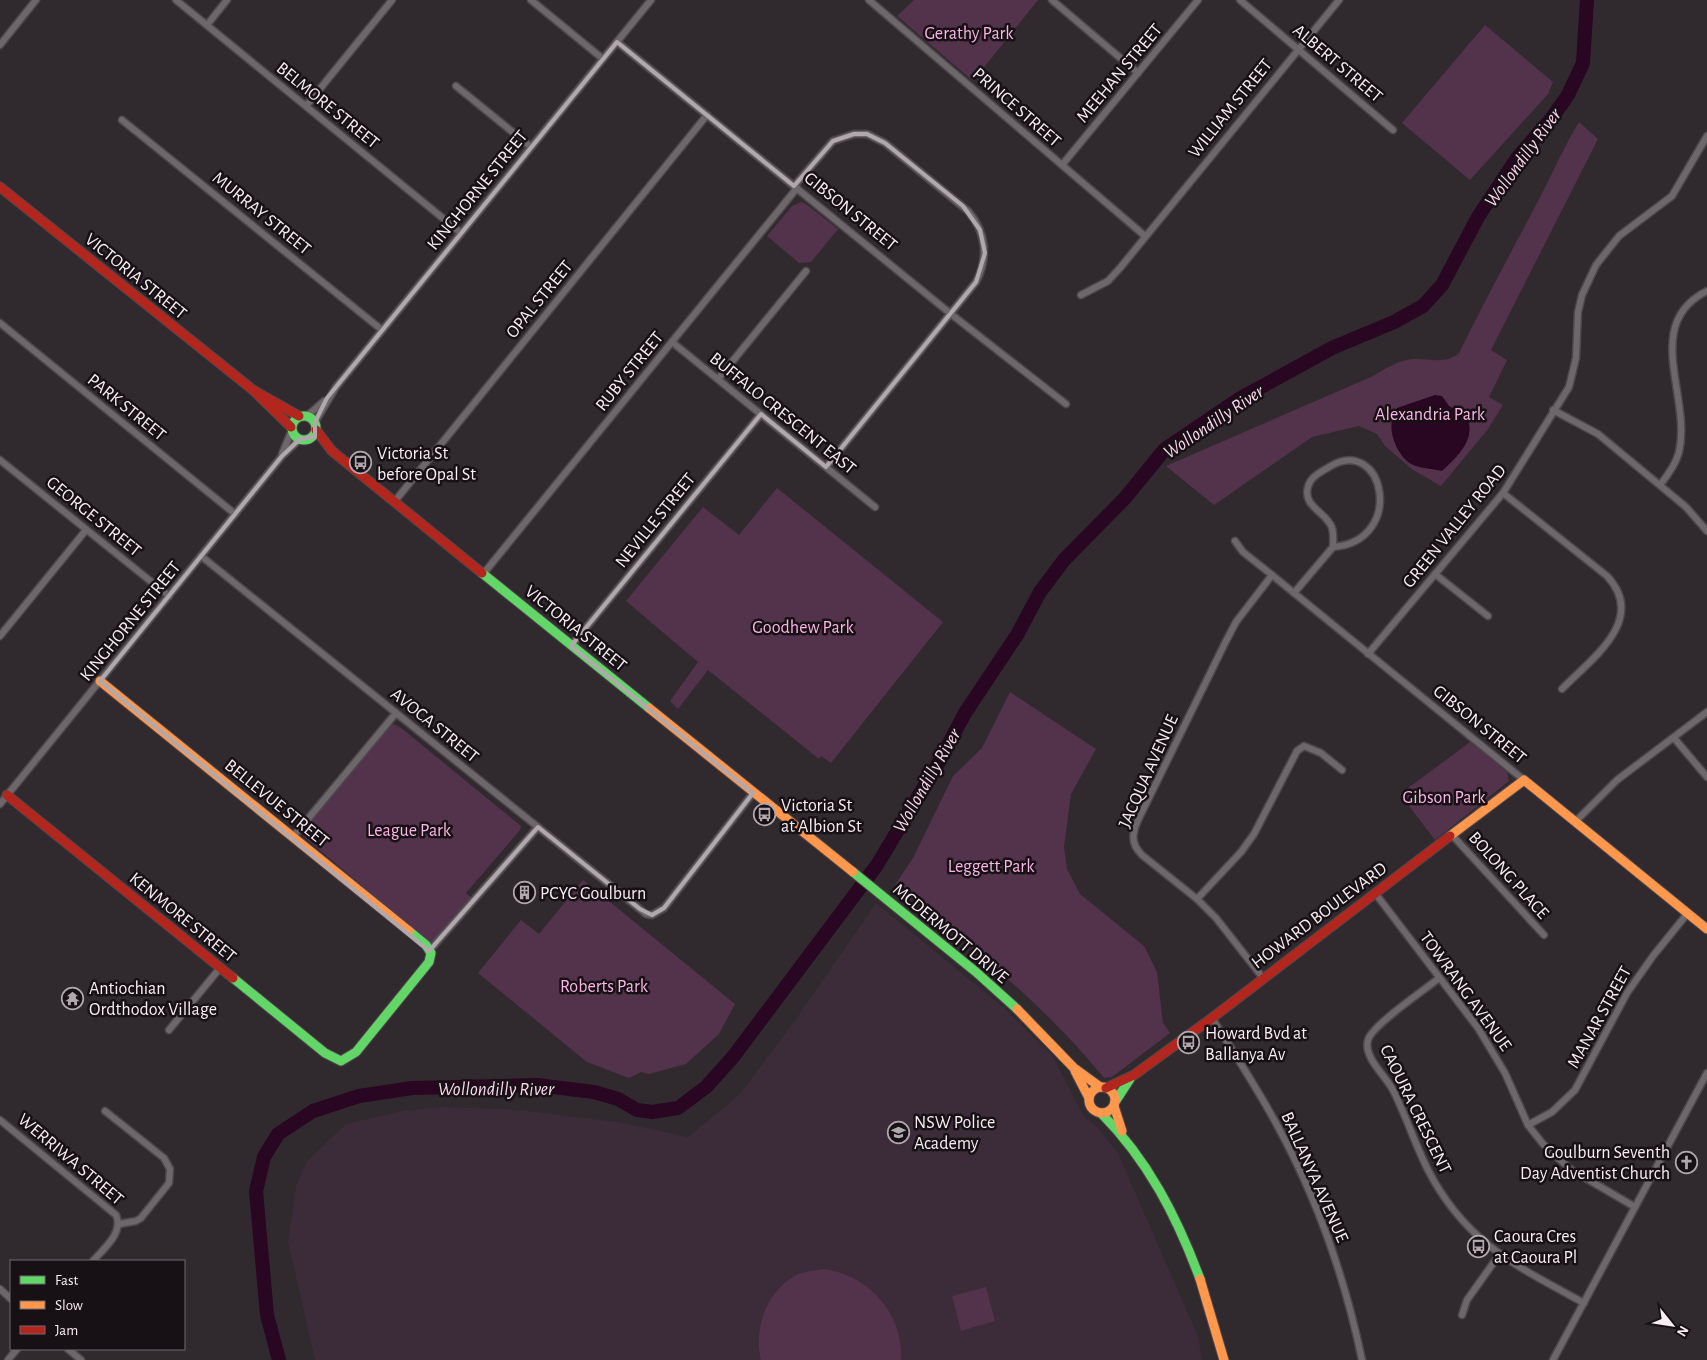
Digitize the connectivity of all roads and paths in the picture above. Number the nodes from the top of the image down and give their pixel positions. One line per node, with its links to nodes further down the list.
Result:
1 (36, 0): 14 (street)
2 (176, 0): 12 (street, BELMORE STREET)
3 (227, 0): 12 (street)
4 (392, 0): 19 (street)
5 (531, 0): 16 (street)
6 (651, 0): 13 (street, KINGHORNE STREET)
7 (869, 0): 25 (street, PRINCE STREET)
8 (1052, 0): 17 (street)
9 (1198, 0): 17 (street, MEEHAN STREET)
10 (1240, 0): 15 (street, ALBERT STREET)
11 (1339, 0): 15 (street, WILLIAM STREET)
12 (207, 25): 19 (street, BELMORE STREET)
13 (617, 42): 16 (street, KINGHORNE STREET); 20 (street, GIBSON STREET)
14 (0, 44)
15 (1298, 49): 22 (street, ALBERT STREET); 29 (street, WILLIAM STREET)
16 (603, 59): 24 (street, KINGHORNE STREET)
17 (1138, 73): 25 (street, MEEHAN STREET)
18 (456, 86): 24 (street)
19 (306, 106): 28 (street, BELMORE STREET)
20 (707, 115): 27 (street, GIBSON STREET); 53 (street, OPAL STREET)
21 (122, 120): 35 (street, MURRAY STREET)
22 (1393, 130)
23 (1707, 136): 41 (street, GREEN VALLEY ROAD)
24 (531, 147): 28 (street, KINGHORNE STREET)
25 (1062, 165): 29 (street, PRINCE STREET)
26 (0, 187): 38 (main road, VICTORIA STREET)
27 (795, 187): 33 (street, GIBSON STREET); 33 (street, RUBY STREET); 36 (street, RUBY STREET)
28 (462, 233): 35 (street, KINGHORNE STREET)
29 (1145, 236): 32 (street, WILLIAM STREET)
30 (806, 271): 37 (street)
31 (1707, 291): 51 (street)
32 (1081, 295)
33 (951, 314): 40 (street, GIBSON STREET); 50 (street, RUBY STREET)
34 (0, 323): 55 (street, PARK STREET)
35 (382, 330): 39 (street, KINGHORNE STREET)
36 (672, 342): 37 (street, BUFFALO CRESCENT EAST); 61 (street, RUBY STREET)
37 (718, 379): 42 (street, BUFFALO CRESCENT EAST)
38 (252, 390): 43 (main road, VICTORIA STREET); 45 (main road, VICTORIA STREET)
39 (327, 398): 43 (street, KINGHORNE STREET); 44 (street, KINGHORNE STREET)
40 (1066, 404)
41 (1553, 410): 51 (street); 52 (street, GREEN VALLEY ROAD)
42 (761, 414): 50 (street, BUFFALO CRESCENT EAST); 68 (street, NEVILLE STREET)
43 (303, 416): 44 (main road, VICTORIA STREET); 45 (main road)
44 (315, 426): 46 (main road); 47 (main road, VICTORIA STREET)
45 (292, 429): 46 (main road, VICTORIA STREET); 48 (street, KINGHORNE STREET)
46 (304, 439): 47 (main road, VICTORIA STREET); 48 (street, KINGHORNE STREET)
47 (332, 451): 53 (main road, VICTORIA STREET)
48 (282, 456): 55 (street, KINGHORNE STREET)
49 (0, 460): 56 (street, GEORGE STREET)
50 (826, 467): 54 (street, BUFFALO CRESCENT EAST)
51 (1660, 485): 57 (street)
52 (1503, 493): 62 (street, GREEN VALLEY ROAD); 71 (street)
53 (395, 501): 61 (main road, VICTORIA STREET)
54 (875, 507)
55 (235, 514): 60 (street, KINGHORNE STREET)
56 (86, 530): 65 (street, GEORGE STREET); 67 (street)
57 (1707, 531)
58 (1235, 541): 63 (street, GIBSON STREET)
59 (1333, 547): 59 (street); 64 (street)
60 (201, 556): 65 (street, KINGHORNE STREET); 73 (street, AVOCA STREET)
61 (484, 573): 68 (main road, VICTORIA STREET)
62 (1435, 574): 66 (street); 69 (street, GREEN VALLEY ROAD)
63 (1272, 575): 64 (street, GIBSON STREET); 87 (street, JACQUA AVENUE)
64 (1294, 593): 69 (street, GIBSON STREET)
65 (168, 596): 70 (street, KINGHORNE STREET)
66 (1488, 616)
67 (0, 636)
68 (571, 646): 78 (main road, VICTORIA STREET)
69 (1368, 654): 77 (street, GIBSON STREET)
70 (100, 681): 79 (street, KINGHORNE STREET); 85 (main road, BELLEVUE STREET)
71 (1562, 689)
72 (1707, 712): 74 (street)
73 (396, 713): 82 (street, AVOCA STREET); 85 (street)
74 (1674, 738): 76 (street); 81 (street)
75 (1342, 770): 87 (street)
76 (1707, 777)
77 (1524, 780): 81 (main road, GIBSON STREET); 84 (main road, HOWARD BOULEVARD)
78 (753, 793): 82 (street, AVOCA STREET); 83 (main road, VICTORIA STREET)
79 (7, 795): 80 (street, KINGHORNE STREET); 92 (main road, KENMORE STREET)
80 (0, 804)
81 (1575, 822): 88 (main road, GIBSON STREET)
82 (538, 826): 91 (street)
83 (800, 830): 97 (main road, MCDERMOTT DRIVE)
84 (1452, 834): 86 (main road, HOWARD BOULEVARD); 90 (street, BOLONG PLACE)
85 (292, 837): 91 (main road, BELLEVUE STREET)
86 (1376, 893): 93 (main road, HOWARD BOULEVARD); 94 (street, TOWRANG AVENUE)
87 (1197, 899): 93 (street, JACQUA AVENUE)
88 (1687, 914): 89 (main road, GIBSON STREET); 106 (street, MANAR STREET)
89 (1707, 930)
90 (1544, 935)
91 (430, 952): 92 (main road, KENMORE STREET)
92 (220, 968): 96 (street)
93 (1262, 978): 95 (main road, HOWARD BOULEVARD)
94 (1439, 978): 106 (street, TOWRANG AVENUE); 110 (street, CAOURA CRESCENT)
95 (1212, 1018): 99 (main road, HOWARD BOULEVARD); 121 (street, BALLANYA AVENUE)
96 (169, 1030)
97 (1074, 1068): 100 (main road, MCDERMOTT DRIVE); 101 (main road, MCDERMOTT DRIVE)
98 (1707, 1074): 108 (street)
99 (1134, 1075): 100 (main road, HOWARD BOULEVARD); 102 (main road, HOWARD BOULEVARD)
100 (1103, 1087): 101 (main road); 102 (main road)
101 (1089, 1098): 104 (main road)
102 (1114, 1104): 104 (main road); 107 (main road)
103 (105, 1111): 109 (street)
104 (1101, 1113): 107 (main road)
105 (0, 1120): 109 (street, WERRIWA STREET)
106 (1528, 1125): 108 (street, TOWRANG AVENUE)
107 (1123, 1133): 120 (main road)
108 (1635, 1207): 114 (street)
109 (119, 1224): 111 (street)
110 (1499, 1255): 114 (street, CAOURA CRESCENT); 115 (street)
111 (94, 1260)
112 (0, 1289): 113 (street)
113 (10, 1298)
114 (1584, 1303): 122 (street)
115 (1462, 1315)
116 (16, 1350): 118 (street)
117 (69, 1350): 119 (street)
118 (8, 1360)
119 (81, 1360)
120 (1224, 1360)
121 (1362, 1360)
122 (1553, 1360)

